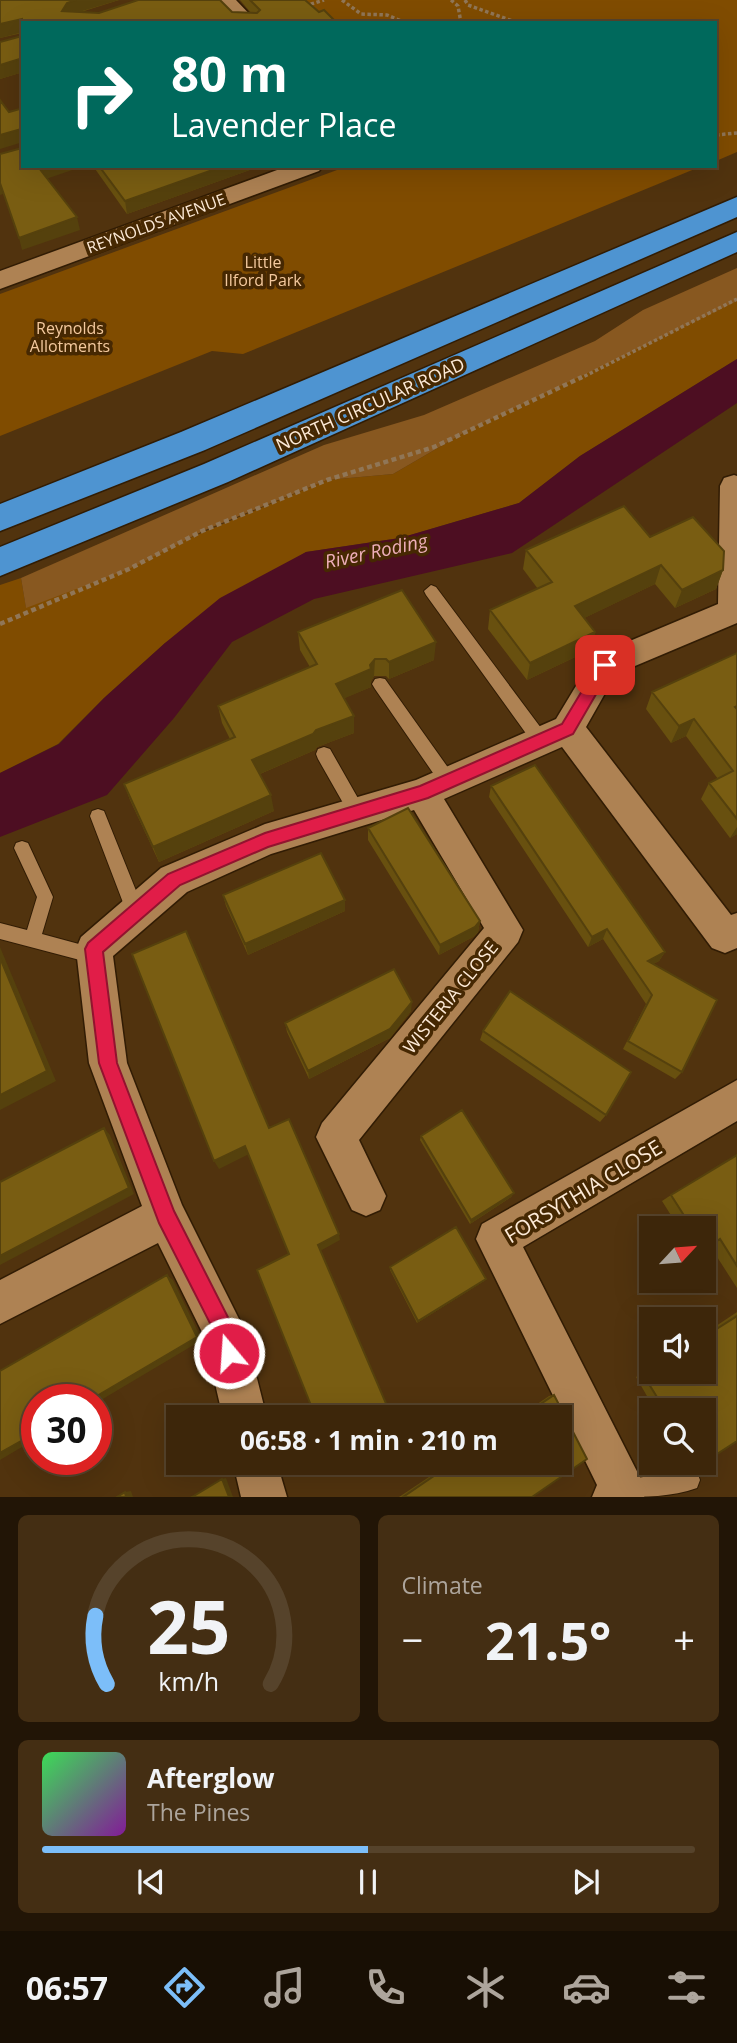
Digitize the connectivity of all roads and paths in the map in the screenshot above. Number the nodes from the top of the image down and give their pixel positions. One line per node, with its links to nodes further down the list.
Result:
1 (224, 0): 7 (street)
2 (324, 0): 6 (path)
3 (342, 0): 8 (path)
4 (451, 0): 9 (path)
5 (466, 0): 10 (path)
6 (300, 8)
7 (245, 21)
8 (401, 21)
9 (462, 21)
10 (512, 21)
11 (737, 133): 12 (path)
12 (717, 135)
13 (306, 168): 16 (street, REYNOLDS AVENUE)
14 (737, 206): 19 (highway, NORTH CIRCULAR ROAD)
15 (737, 241): 20 (highway, NORTH CIRCULAR ROAD)
16 (0, 280)
17 (737, 299): 22 (path)
18 (734, 486): 24 (street)
19 (0, 518)
20 (0, 562)
21 (431, 591): 24 (lane)
22 (0, 625)
23 (380, 684): 26 (lane)
24 (554, 735): 26 (street); 31 (street)
25 (324, 754): 27 (lane)
26 (435, 787): 27 (street); 36 (street, WISTERIA CLOSE)
27 (357, 813): 30 (street)
28 (98, 816): 30 (lane)
29 (22, 848): 33 (lane)
30 (136, 913): 34 (street)
31 (737, 930)
32 (0, 931): 33 (lane)
33 (32, 940): 34 (lane)
34 (94, 956): 37 (street)
35 (737, 1099): 42 (street, FORSYTHIA CLOSE)
36 (366, 1196)
37 (166, 1216): 38 (street); 39 (street)
38 (0, 1303)
39 (242, 1405)
40 (258, 1475): 43 (street)
41 (689, 1480): 42 (lane)
42 (620, 1494)
43 (264, 1497)

